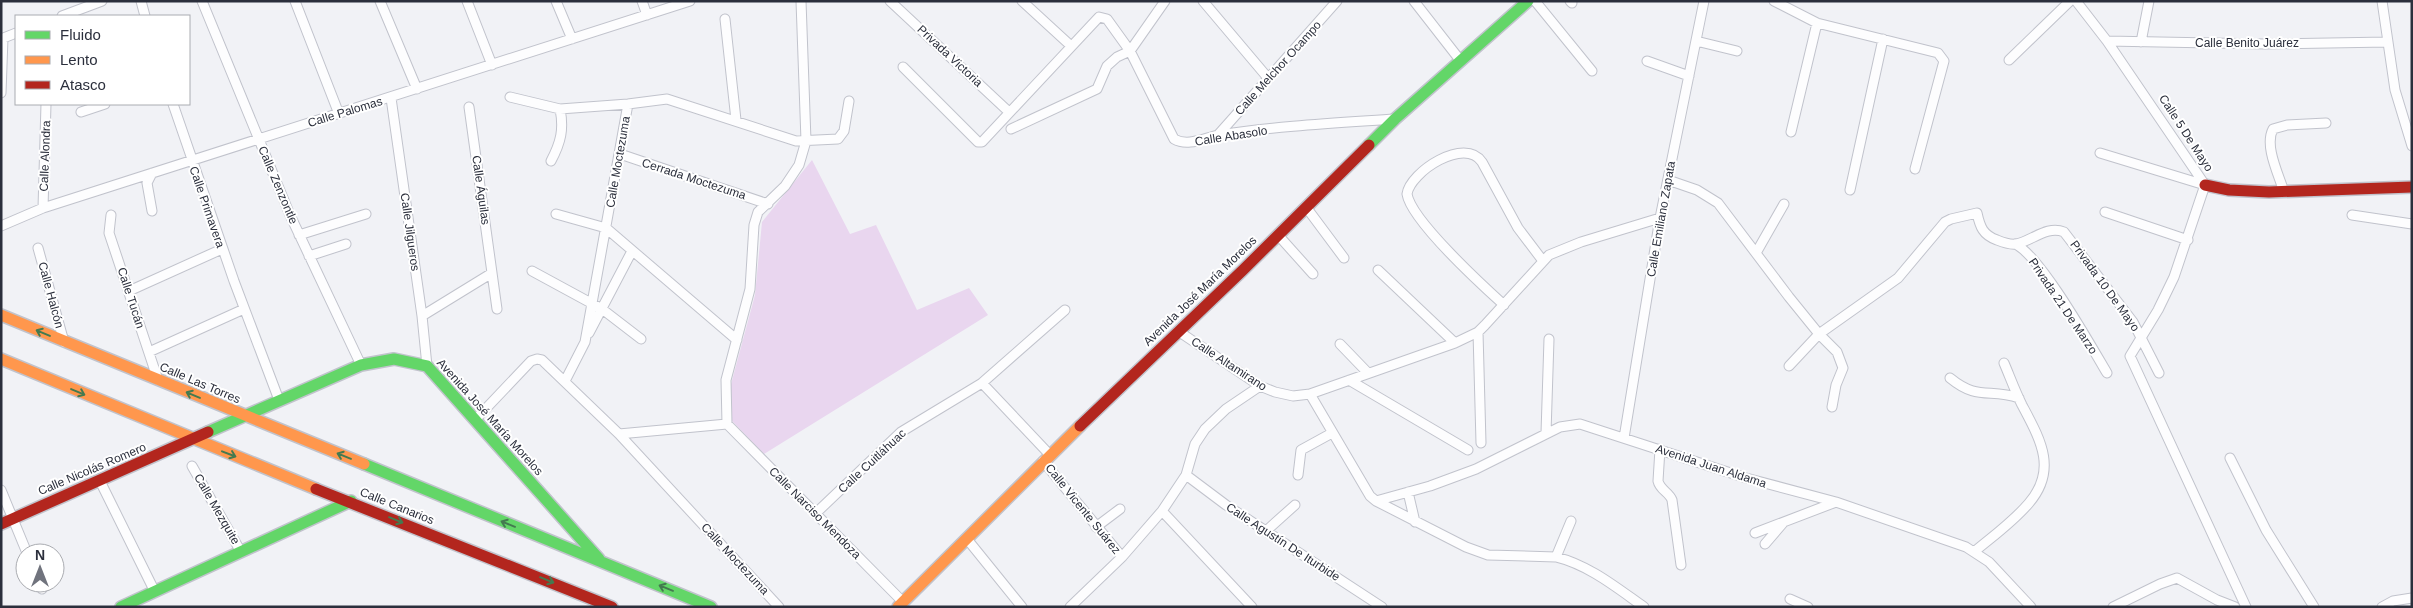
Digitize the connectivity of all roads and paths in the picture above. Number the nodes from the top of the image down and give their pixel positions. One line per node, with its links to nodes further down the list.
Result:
1 (102, 1): 25 (street)
2 (140, 1): 26 (street)
3 (202, 1): 69 (street, Calle Zenzontle)
4 (295, 1): 62 (street)
5 (380, 1): 49 (street)
6 (466, 1): 44 (street)
7 (556, 1): 32 (street)
8 (642, 1): 27 (street)
9 (690, 1): 27 (street, Calle Palomas)
10 (801, 1): 70 (street)
11 (890, 1): 61 (street, Privada Victoria)
12 (1022, 1): 38 (street)
13 (1165, 1): 39 (street)
14 (1203, 1): 48 (street)
15 (1338, 1): 48 (street, Calle Melchor Ocampo)
16 (1414, 1): 41 (street)
17 (1528, 1): 41 (street, Avenida José María Morelos)
18 (1535, 1): 46 (street)
19 (1704, 1): 34 (street, Calle Emiliano Zapata)
20 (1774, 1): 29 (street)
21 (2070, 1): 42 (street)
22 (2076, 1): 35 (street, Calle 5 De Mayo)
23 (2148, 1): 36 (street)
24 (2382, 1): 37 (street)
25 (65, 15)
26 (145, 15)
27 (647, 15): 32 (street, Calle Palomas)
28 (725, 19): 64 (street)
29 (1817, 23): 33 (street); 67 (street)
30 (15, 33): 31 (street)
31 (2, 38): 50 (street)
32 (572, 39): 44 (street, Calle Palomas)
33 (1883, 40): 76 (street); 81 (street)
34 (1696, 41): 40 (street); 47 (street, Calle Emiliano Zapata)
35 (2107, 41): 36 (street, Calle Benito Juárez); 79 (street, Calle 5 De Mayo)
36 (2141, 42): 37 (street, Calle Benito Juárez)
37 (2387, 42): 71 (street)
38 (1070, 45): 39 (street, Calle Abasolo); 61 (street)
39 (1130, 51): 66 (street); 68 (street, Calle Abasolo)
40 (1737, 51)
41 (1460, 60): 63 (street, Avenida José María Morelos)
42 (2009, 60)
43 (1646, 61): 47 (street)
44 (492, 65): 49 (street, Calle Palomas)
45 (903, 67): 61 (street)
46 (1592, 71)
47 (1689, 76): 78 (street, Calle Emiliano Zapata)
48 (1268, 78): 68 (street, Calle Melchor Ocampo)
49 (417, 89): 52 (street, Calle Palomas)
50 (1, 93)
51 (510, 97): 59 (street)
52 (391, 98): 62 (street, Calle Palomas); 121 (street, Calle Jilgueros)
53 (849, 101): 70 (street, Calle Moctezuma)
54 (628, 104): 59 (street); 64 (street, Calle Moctezuma); 73 (street, Calle Moctezuma)
55 (46, 105): 86 (street, Calle Alondra)
56 (102, 105): 60 (street)
57 (173, 105): 74 (street, Calle Primavera)
58 (469, 107): 111 (street, Calle Águilas)
59 (560, 109): 75 (street)
60 (81, 112)
61 (1009, 112)
62 (339, 114): 69 (street, Calle Palomas)
63 (1396, 119): 68 (street, Calle Abasolo); 85 (street, Avenida José María Morelos)
64 (736, 120): 70 (street, Calle Moctezuma)
65 (2326, 123): 82 (street)
66 (1011, 129)
67 (1792, 132)
68 (1218, 136)
69 (259, 139): 74 (street, Calle Palomas); 97 (street, Calle Zenzontle)
70 (806, 141): 83 (street)
71 (2412, 146)
72 (2100, 152): 79 (street)
73 (620, 154): 83 (street, Cerrada Moctezuma); 96 (street, Calle Moctezuma)
74 (191, 160): 77 (street, Calle Palomas); 103 (street, Calle Primavera)
75 (551, 161)
76 (1915, 168)
77 (152, 173): 86 (street, Calle Palomas); 87 (street)
78 (1668, 180): 93 (street, Calle Emiliano Zapata); 105 (street)
79 (2205, 185): 82 (street, Calle 5 De Mayo); 99 (street)
80 (2412, 187): 82 (street, Calle 5 De Mayo)
81 (1850, 190)
82 (2284, 192)
83 (768, 204): 128 (street)
84 (1784, 204): 105 (street)
85 (1306, 206): 98 (street, Avenida José María Morelos); 107 (street)
86 (43, 208): 95 (street, Calle Palomas)
87 (152, 211)
88 (2105, 212): 99 (street)
89 (366, 214): 97 (street)
90 (556, 214): 96 (street)
91 (111, 215): 113 (street, Calle Tucán)
92 (2352, 215): 94 (street)
93 (1660, 218): 108 (street); 158 (street, Calle Emiliano Zapata)
94 (2412, 224)
95 (1, 226)
96 (606, 228): 104 (street); 114 (street, Calle Moctezuma)
97 (299, 235): 106 (street, Calle Zenzontle)
98 (1278, 235): 112 (street); 122 (street, Avenida José María Morelos)
99 (2188, 240): 125 (street)
100 (346, 244): 106 (street)
101 (2015, 244): 124 (street); 125 (street, Privada 10 De Mayo); 140 (street, Privada 21 De Marzo)
102 (38, 248): 129 (street, Calle Halcón)
103 (222, 249): 113 (street); 116 (street, Calle Primavera)
104 (632, 251): 118 (street); 128 (street)
105 (1756, 253): 124 (street)
106 (309, 256): 136 (street, Calle Zenzontle)
107 (1344, 258)
108 (1543, 261): 115 (street); 115 (street)
109 (1378, 270): 131 (street)
110 (532, 271): 114 (street)
111 (492, 273): 117 (street, Calle Águilas); 121 (street)
112 (1313, 274)
113 (129, 291): 133 (street, Calle Tucán)
114 (592, 304): 118 (street); 130 (street, Calle Moctezuma)
115 (1504, 305): 123 (street)
116 (244, 309): 133 (street); 150 (street, Calle Primavera)
117 (497, 309)
118 (602, 310): 126 (street); 130 (street)
119 (1065, 310): 146 (street, Calle Cuitláhuac)
120 (1, 315): 129 (street, Calle Las Torres, one-way to 120)
121 (422, 316): 137 (street, Calle Jilgueros)
122 (1178, 331): 147 (street, Calle Altamirano); 163 (street, Avenida José María Morelos)
123 (1478, 332): 131 (street, Calle Altamirano); 160 (street)
124 (1819, 334): 138 (street); 151 (street)
125 (2141, 336): 141 (street, Privada 10 De Mayo); 213 (street)
126 (641, 339)
127 (1549, 339): 156 (street)
128 (737, 340): 154 (street)
129 (64, 342): 143 (street, Calle Las Torres)
130 (585, 342): 145 (street, Calle Moctezuma)
131 (1455, 343): 139 (street, Calle Altamirano)
132 (1340, 344): 139 (street)
133 (149, 352): 143 (street, Calle Tucán)
134 (1, 359): 159 (street, one-way to 159)
135 (2004, 363): 149 (street)
136 (361, 365): 137 (street, Avenida José María Morelos); 150 (street, Avenida José María Morelos)
137 (427, 366): 153 (street, Avenida José María Morelos)
138 (1789, 366)
139 (1368, 373): 144 (street, Calle Altamirano)
140 (2107, 373)
141 (2159, 373)
142 (1950, 378): 149 (street)
143 (158, 380): 152 (street, Calle Las Torres, one-way to 143)
144 (1349, 380): 148 (street, Calle Altamirano); 162 (street)
145 (565, 381): 153 (street, Calle Moctezuma); 157 (street, Calle Moctezuma)
146 (982, 383): 163 (street); 178 (street, Calle Cuitláhuac)
147 (1260, 386): 148 (street, Calle Altamirano); 167 (street)
148 (1310, 394): 155 (street)
149 (2019, 398): 191 (street)
150 (279, 400): 152 (street, Avenida José María Morelos)
151 (1832, 407)
152 (242, 415): 159 (street, Avenida José María Morelos); 166 (street, Calle Las Torres, one-way to 152)
153 (475, 420): 194 (street, Avenida José María Morelos)
154 (727, 424): 157 (street); 178 (street, Calle Narciso Mendoza)
155 (1332, 433): 168 (street); 172 (street)
156 (1546, 433): 158 (street, Avenida Juan Aldama); 171 (street, Avenida Juan Aldama)
157 (619, 434): 203 (street, Calle Moctezuma)
158 (1624, 438): 161 (street, Avenida Juan Aldama)
159 (193, 440): 169 (street, Calle Nicolás Romero); 173 (street, one-way to 173)
160 (1482, 443)
161 (1660, 449): 174 (street, Avenida Juan Aldama); 195 (street)
162 (1468, 450)
163 (1046, 458): 184 (street, Calle Vicente Suárez); 187 (street, Avenida José María Morelos)
164 (2230, 458): 214 (street)
165 (192, 466): 190 (street, Calle Mezquite)
166 (389, 474): 194 (street, Calle Canarios, one-way to 166)
167 (1186, 475): 177 (street); 185 (street, Calle Agustín De Iturbide)
168 (1298, 475)
169 (100, 481): 179 (street, Calle Nicolás Romero); 196 (street)
170 (1, 490): 179 (street)
171 (1408, 492): 172 (street, Avenida Juan Aldama); 181 (street)
172 (1376, 501): 181 (street)
173 (351, 502): 190 (street, Calle Canarios); 201 (street, Calle Canarios, one-way to 201)
174 (1836, 502): 182 (street); 191 (street, Avenida Juan Aldama)
175 (1295, 505): 185 (street)
176 (1120, 509): 184 (street)
177 (1162, 511): 192 (street); 206 (street)
178 (816, 513): 199 (street, Calle Narciso Mendoza)
179 (13, 518): 183 (street, Calle Nicolás Romero); 188 (street)
180 (1571, 521): 193 (street)
181 (1415, 522): 193 (street)
182 (1783, 522): 186 (street); 189 (street)
183 (1, 524)
184 (1096, 527): 192 (street, Calle Vicente Suárez)
185 (1266, 531): 207 (street, Calle Agustín De Iturbide)
186 (1756, 533)
187 (967, 539): 199 (street, Avenida José María Morelos); 204 (street)
188 (23, 543)
189 (1765, 544)
190 (241, 552): 196 (street, Calle Canarios)
191 (1974, 552): 210 (street, Avenida Juan Aldama)
192 (1122, 556): 205 (street)
193 (1556, 556): 208 (street)
194 (602, 562): 202 (street, Calle Canarios, one-way to 194)
195 (1681, 564)
196 (155, 592): 200 (street, Calle Canarios)
197 (2412, 598): 215 (street)
198 (1790, 599): 209 (street)
199 (901, 604)
200 (121, 607)
201 (612, 607)
202 (711, 607)
203 (779, 607)
204 (1022, 607)
205 (1070, 607)
206 (1252, 607)
207 (1382, 607)
208 (1644, 607)
209 (1808, 607)
210 (2031, 607)
211 (2113, 607): 212 (street)
212 (2235, 607)
213 (2246, 607)
214 (2314, 607)
215 (2382, 607)

